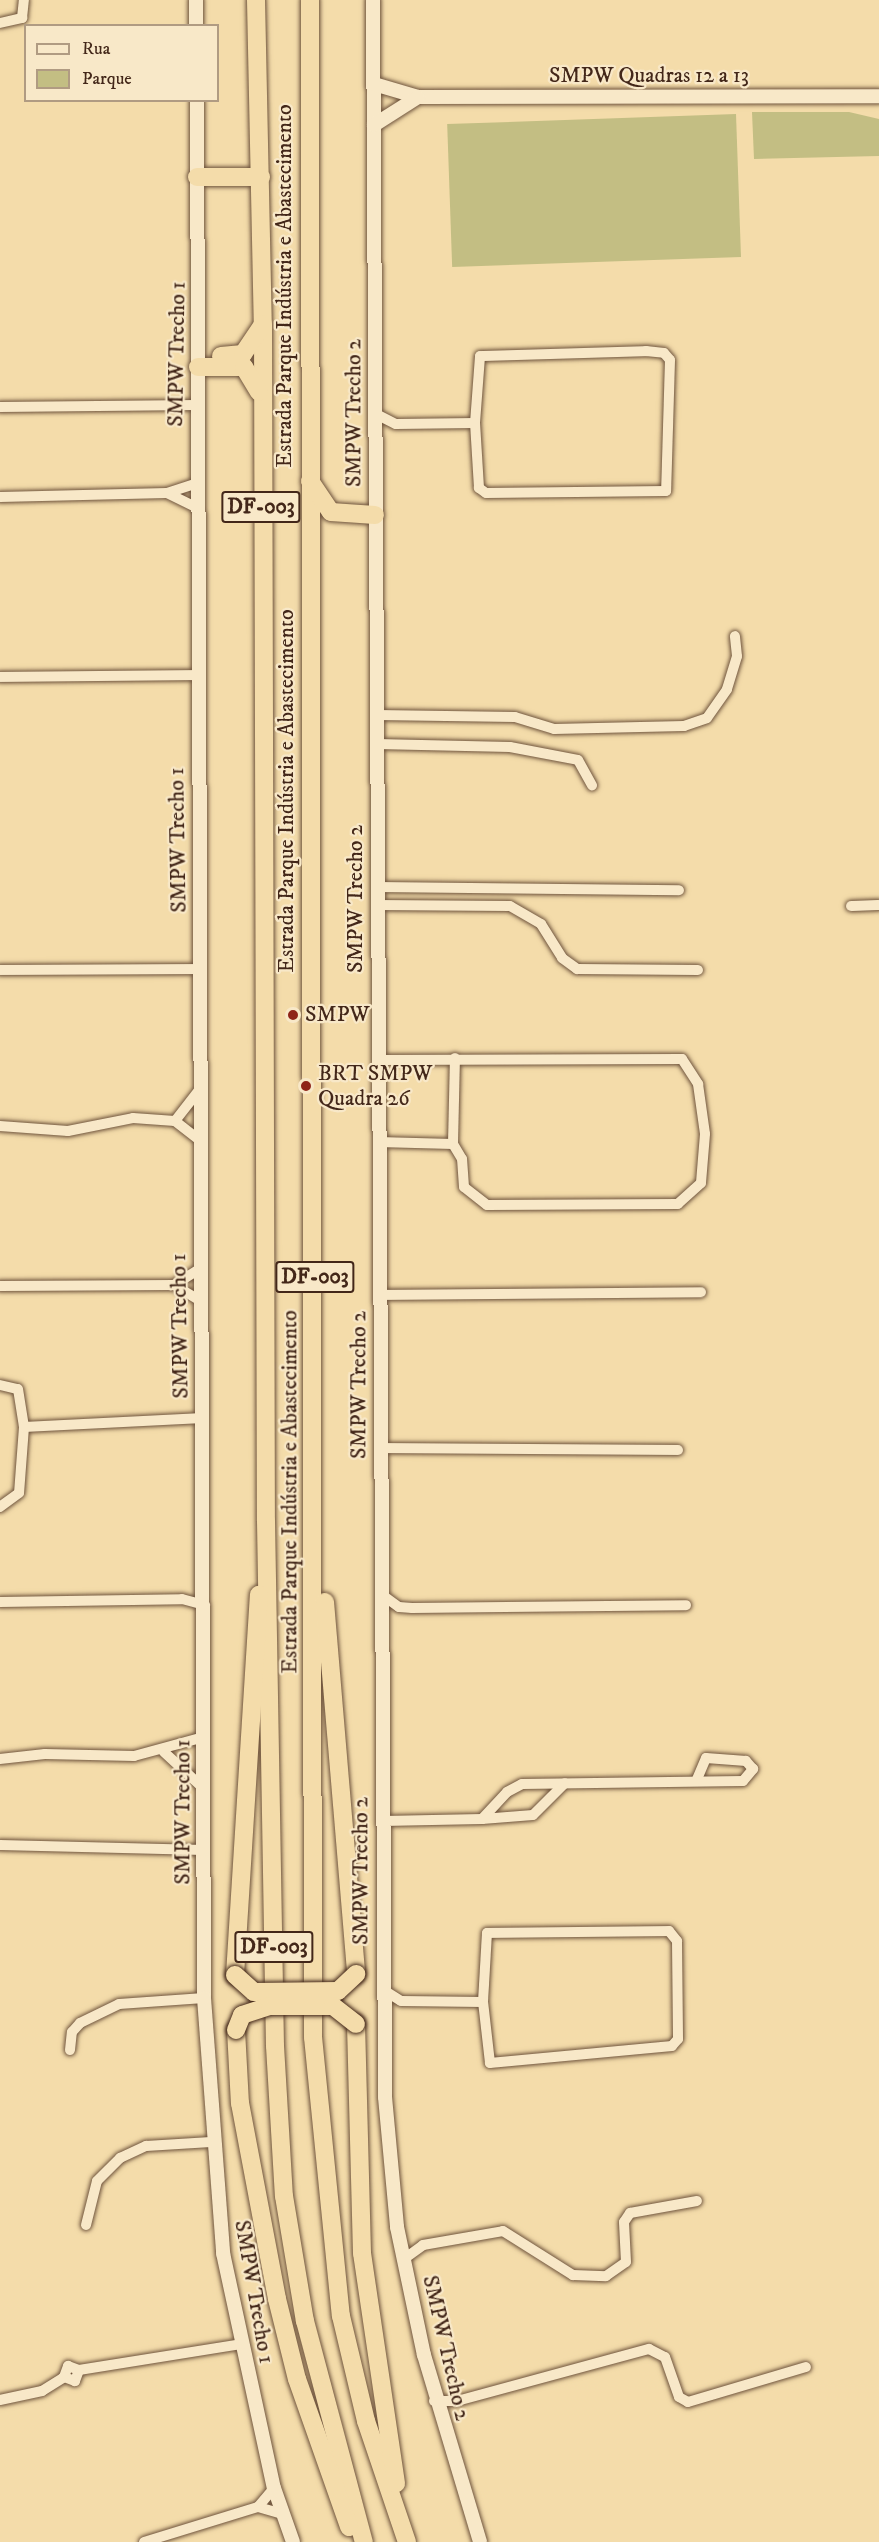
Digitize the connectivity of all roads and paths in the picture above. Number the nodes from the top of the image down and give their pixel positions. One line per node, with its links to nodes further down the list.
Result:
1 (24, 0): 6 (street)
2 (196, 0): 7 (street)
3 (256, 0): 14 (highway, Estrada Parque Indústria e Abastecimento / DF-003)
4 (310, 0): 24 (highway, Estrada Parque Indústria e Abastecimento / DF-003)
5 (373, 0): 8 (street, SMPW Trecho 2)
6 (0, 23)
7 (196, 24)
8 (374, 84): 10 (street, SMPW Quadras 12 a 13); 12 (street, SMPW Trecho 2)
9 (879, 96): 10 (street, SMPW Quadras 12 a 13)
10 (418, 97): 12 (street)
11 (197, 102): 13 (street, SMPW Trecho 1)
12 (374, 125): 20 (street, SMPW Trecho 2)
13 (198, 177): 14 (highway); 16 (street, SMPW Trecho 1)
14 (261, 177): 15 (highway, Estrada Parque Indústria e Abastecimento / DF-003)
15 (263, 324): 16 (highway); 17 (highway, Estrada Parque Indústria e Abastecimento / DF-003)
16 (199, 362): 17 (highway); 18 (street, SMPW Trecho 1)
17 (261, 397): 66 (highway, Estrada Parque Indústria e Abastecimento / DF-003)
18 (196, 405): 19 (street); 25 (street, SMPW Trecho 1)
19 (0, 407)
20 (376, 414): 22 (street); 23 (street, SMPW Trecho 2)
21 (475, 423): 21 (street); 22 (street)
22 (396, 424): 23 (street)
23 (376, 433): 29 (street, SMPW Trecho 2)
24 (309, 479): 29 (highway); 30 (highway, Estrada Parque Indústria e Abastecimento / DF-003)
25 (198, 483): 26 (street); 28 (street, SMPW Trecho 1)
26 (167, 494): 27 (street); 28 (street)
27 (0, 497)
28 (198, 508): 32 (street, SMPW Trecho 1)
29 (375, 520): 30 (highway); 34 (street, SMPW Trecho 2)
30 (310, 551): 65 (highway, Estrada Parque Indústria e Abastecimento / DF-003)
31 (735, 636): 34 (street)
32 (198, 675): 33 (street); 43 (street, SMPW Trecho 1)
33 (0, 677)
34 (377, 715): 35 (street, SMPW Trecho 2)
35 (377, 744): 36 (street); 37 (street, SMPW Trecho 2)
36 (592, 785)
37 (377, 887): 38 (street); 39 (street, SMPW Trecho 2)
38 (679, 890)
39 (376, 905): 44 (street); 46 (street, SMPW Trecho 2)
40 (879, 905): 41 (street)
41 (851, 906)
42 (0, 969): 43 (street)
43 (200, 969): 47 (street, SMPW Trecho 1)
44 (698, 970)
45 (455, 1058): 46 (street); 52 (street); 52 (street)
46 (378, 1060): 51 (street, SMPW Trecho 2)
47 (200, 1089): 48 (street); 50 (street, SMPW Trecho 1)
48 (175, 1121): 49 (street); 50 (street)
49 (0, 1126)
50 (199, 1140): 53 (street, SMPW Trecho 1)
51 (378, 1142): 52 (street); 57 (street, SMPW Trecho 2)
52 (453, 1144)
53 (200, 1269): 54 (street); 58 (street, SMPW Trecho 1)
54 (174, 1285): 55 (street); 58 (street)
55 (0, 1286)
56 (701, 1292): 57 (street)
57 (379, 1295): 62 (street, SMPW Trecho 2)
58 (201, 1301): 60 (street, SMPW Trecho 1)
59 (0, 1385): 61 (street)
60 (203, 1418): 61 (street); 67 (street, SMPW Trecho 1)
61 (24, 1427): 64 (street)
62 (380, 1448): 63 (street); 68 (street, SMPW Trecho 2)
63 (678, 1450)
64 (0, 1507)
65 (317, 1520): 66 (highway, bridge); 105 (highway, Estrada Parque Indústria e Abastecimento / DF-003)
66 (266, 1521): 110 (highway, Estrada Parque Indústria e Abastecimento / DF-003)
67 (205, 1588): 69 (street); 71 (street, SMPW Trecho 1)
68 (381, 1594): 73 (street); 74 (street, SMPW Trecho 2)
69 (182, 1599): 70 (street); 71 (street)
70 (0, 1602)
71 (205, 1605): 75 (street, SMPW Trecho 1)
72 (686, 1605): 73 (street)
73 (399, 1607): 74 (street)
74 (381, 1618): 82 (street, SMPW Trecho 2)
75 (204, 1737): 76 (street); 80 (street, SMPW Trecho 1)
76 (164, 1752): 77 (street); 80 (street)
77 (0, 1759)
78 (696, 1781): 78 (street); 79 (street)
79 (565, 1783): 81 (street); 81 (street)
80 (202, 1787): 84 (street, SMPW Trecho 1)
81 (482, 1819): 82 (street)
82 (383, 1821): 85 (street, SMPW Trecho 2)
83 (0, 1845): 84 (street)
84 (204, 1850): 86 (street, SMPW Trecho 1)
85 (382, 1989): 87 (street); 89 (street, SMPW Trecho 2)
86 (204, 1998): 90 (street); 91 (street, SMPW Trecho 1)
87 (401, 2001): 88 (street); 89 (street)
88 (483, 2002): 88 (street)
89 (382, 2011): 94 (street, SMPW Trecho 2)
90 (70, 2050)
91 (211, 2142): 93 (street); 97 (street, SMPW Trecho 1)
92 (697, 2201): 95 (street)
93 (86, 2225)
94 (399, 2237): 95 (street); 96 (street, SMPW Trecho 2)
95 (423, 2245): 96 (street)
96 (404, 2259): 100 (street, SMPW Trecho 2)
97 (241, 2344): 99 (street); 103 (street, SMPW Trecho 1)
98 (806, 2367): 101 (street)
99 (0, 2400)
100 (434, 2401): 101 (street); 102 (street, SMPW Trecho 2)
101 (458, 2401): 102 (street)
102 (439, 2419): 112 (street, SMPW Trecho 2)
103 (274, 2488): 104 (street); 106 (street, SMPW Trecho 1)
104 (258, 2507): 106 (street); 107 (street)
105 (395, 2509): 109 (highway, bridge); 111 (highway, Estrada Parque Indústria e Abastecimento / DF-003)
106 (283, 2514): 108 (street, SMPW Trecho 1)
107 (144, 2542)
108 (293, 2542)
109 (356, 2542)
110 (364, 2542)
111 (407, 2542)
112 (480, 2542)

